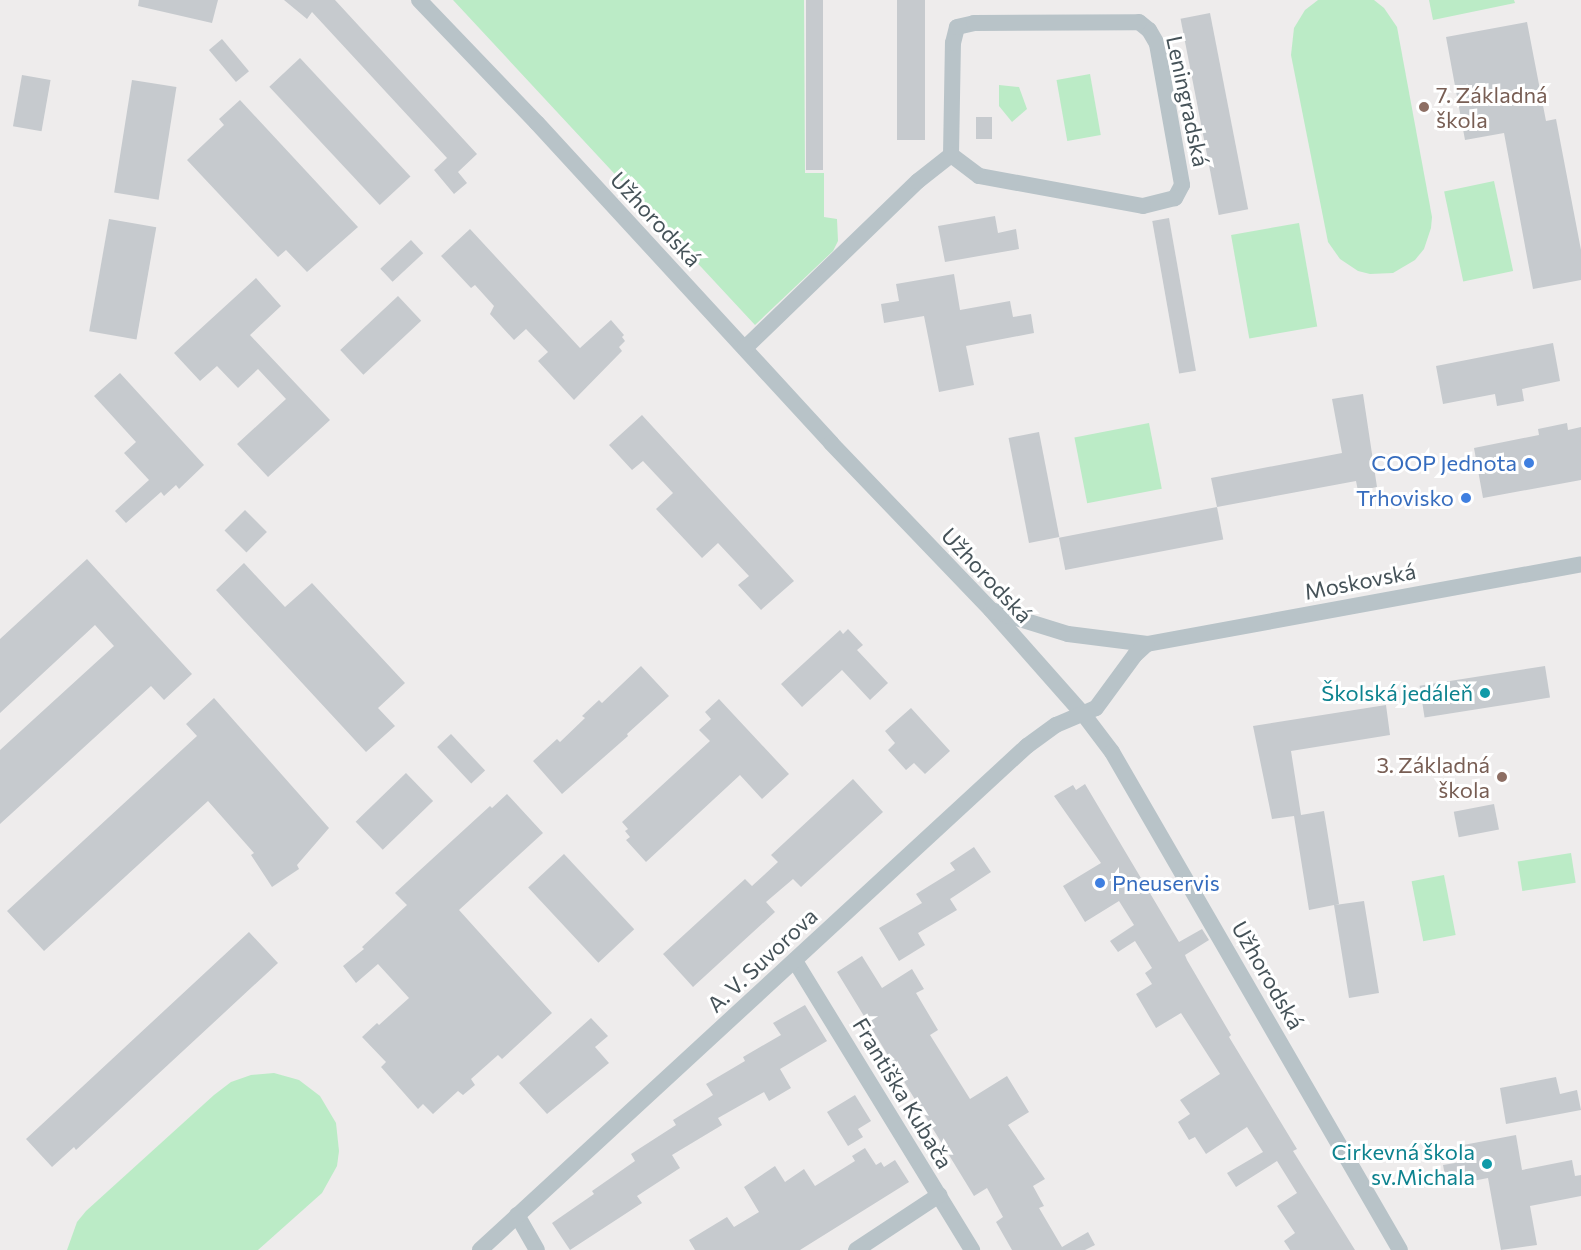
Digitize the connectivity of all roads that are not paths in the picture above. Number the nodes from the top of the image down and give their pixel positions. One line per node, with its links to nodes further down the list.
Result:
1 (419, 0): 2 (street, Užhorodská)
2 (430, 6): 4 (street, Užhorodská)
3 (951, 156): 3 (street, Leningradská); 4 (street)
4 (745, 348): 6 (street, Užhorodská)
5 (1581, 564): 7 (street, Moskovská)
6 (991, 610): 7 (street, Moskovská); 8 (street, Užhorodská)
7 (1147, 644): 8 (street)
8 (1084, 715): 9 (street, A. V. Suvorova); 16 (street, Užhorodská)
9 (795, 960): 10 (street, Františka Kubača); 11 (street, A. V. Suvorova)
10 (939, 1195): 14 (street); 15 (street, Františka Kubača)
11 (517, 1215): 12 (street, A. V. Suvorova); 13 (street)
12 (480, 1250)
13 (537, 1250)
14 (856, 1250)
15 (972, 1250)
16 (1400, 1250)

